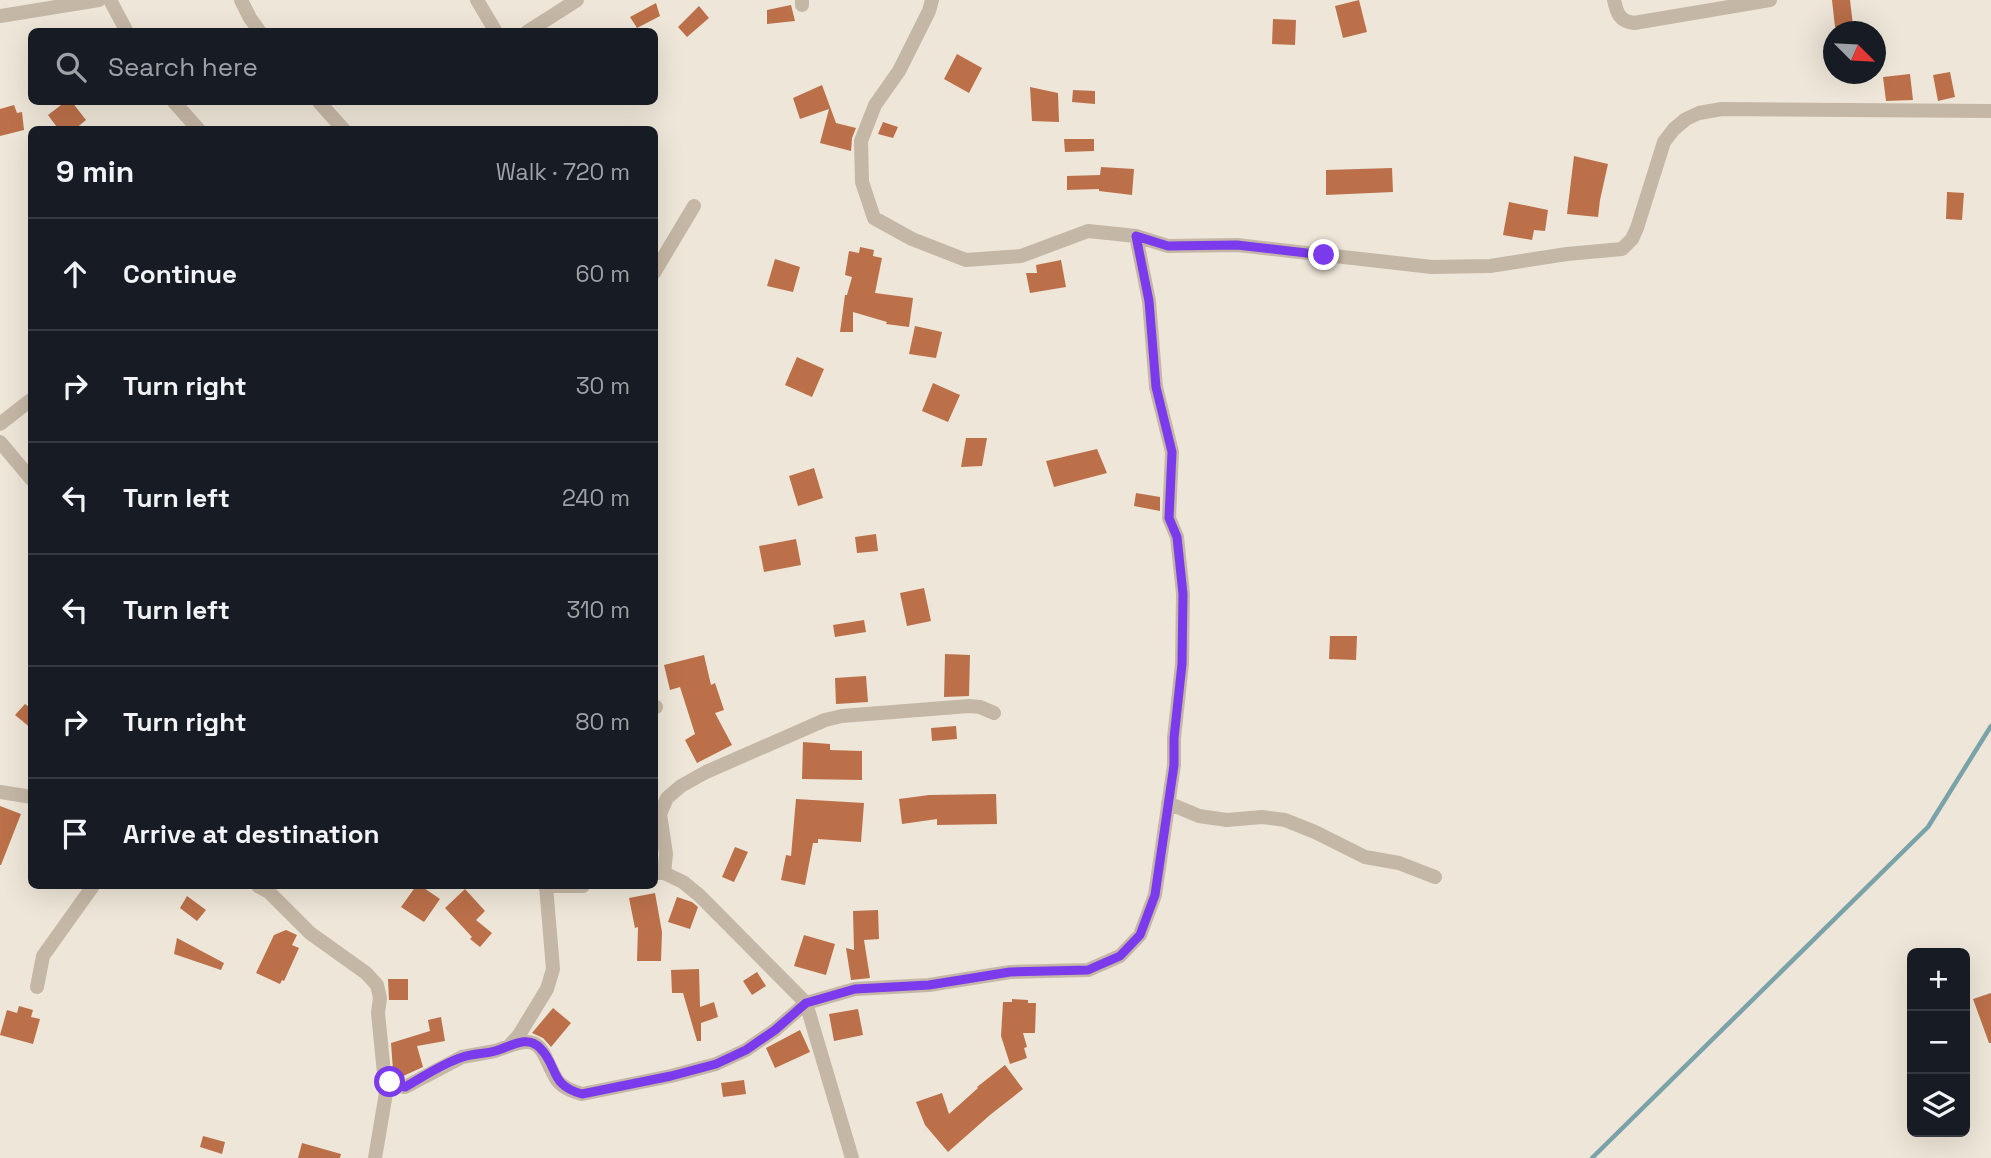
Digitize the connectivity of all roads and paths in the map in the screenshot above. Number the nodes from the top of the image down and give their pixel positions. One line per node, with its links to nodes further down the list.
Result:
1 (99, 0): 9 (street)
2 (110, 0): 10 (street)
3 (241, 0): 11 (street)
4 (477, 0): 12 (street)
5 (577, 0): 13 (street)
6 (932, 0): 20 (street)
7 (1614, 0): 8 (street)
8 (1770, 0)
9 (0, 16)
10 (125, 28)
11 (257, 28)
12 (494, 28)
13 (533, 28)
14 (177, 105): 17 (street)
15 (323, 105): 18 (street)
16 (1991, 111): 20 (street)
17 (195, 126)
18 (341, 126)
19 (694, 206): 21 (street)
20 (1136, 236): 29 (street)
21 (658, 266)
22 (28, 402): 23 (street)
23 (0, 424)
24 (0, 442): 25 (street)
25 (28, 475)
26 (994, 713): 30 (street)
27 (0, 792): 28 (street)
28 (28, 796)
29 (1168, 803): 31 (street); 36 (street)
30 (659, 873): 36 (street)
31 (1435, 877)
32 (91, 889): 35 (street)
33 (264, 889): 38 (street)
34 (546, 889): 37 (street)
35 (37, 987)
36 (806, 1003): 37 (street); 40 (street)
37 (509, 1046): 38 (street)
38 (384, 1075): 39 (street)
39 (375, 1158)
40 (852, 1158)

